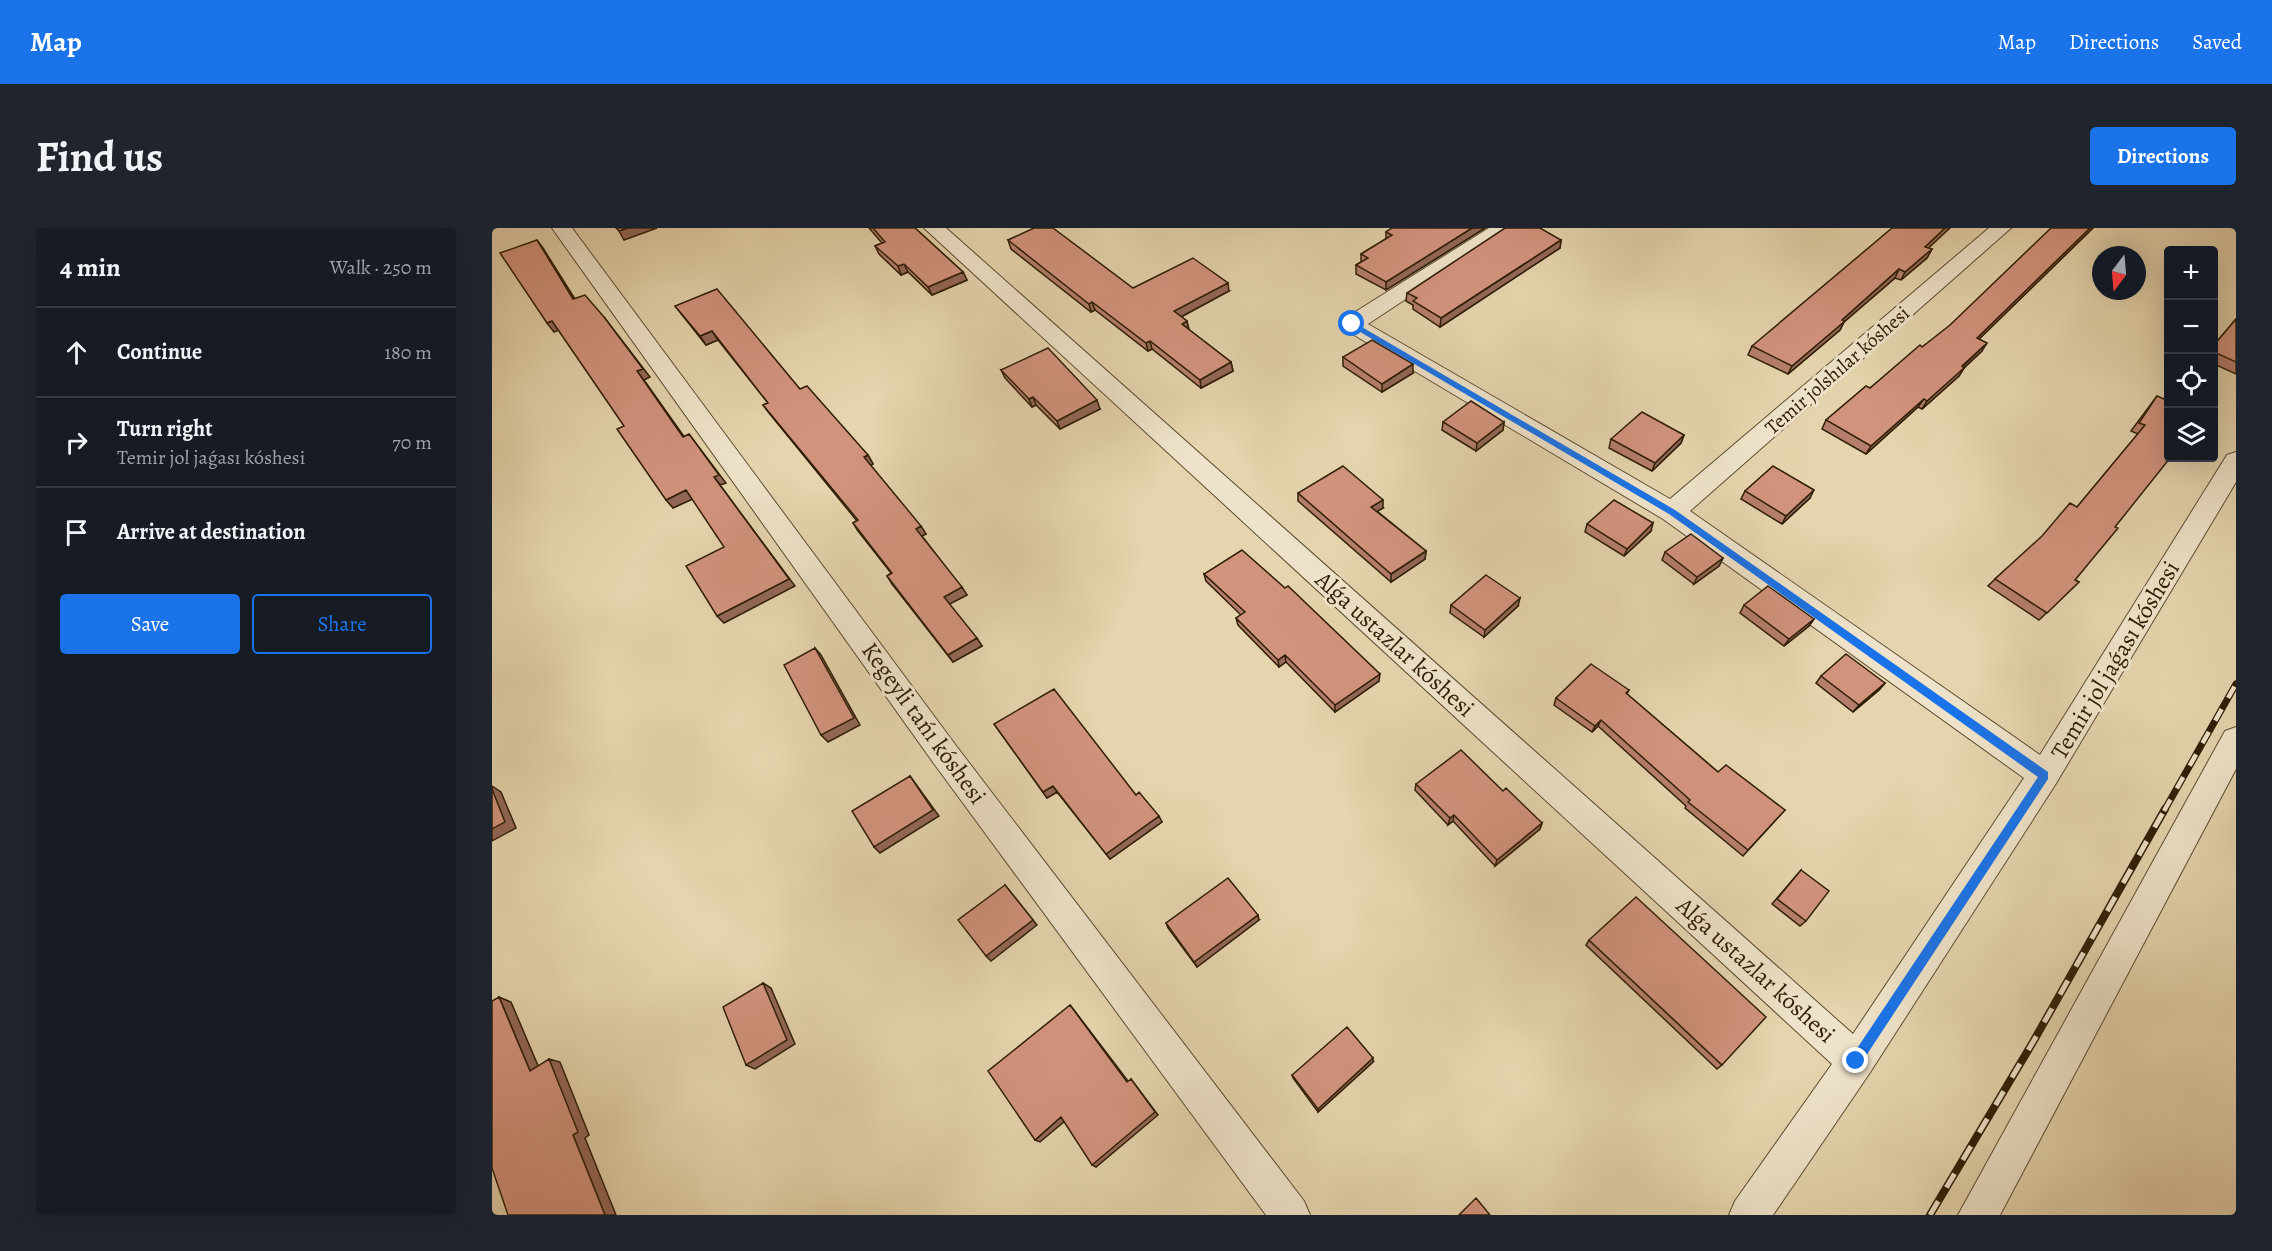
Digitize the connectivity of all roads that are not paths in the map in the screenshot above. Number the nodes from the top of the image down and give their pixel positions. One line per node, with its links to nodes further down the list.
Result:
1 (562, 228): 10 (street, Kegeyli tańı kóshesi)
2 (934, 228): 9 (street, Alǵa ustazlar kóshesi)
3 (1503, 228): 6 (street)
4 (2001, 228): 6 (street, Temir jolshılar kóshesi)
5 (2236, 461): 8 (street, Temir jol jaǵası kóshesi)
6 (1672, 512): 8 (street)
7 (2236, 740): 12 (street)
8 (2044, 776): 9 (street, Temir jol jaǵası kóshesi)
9 (1856, 1061): 11 (street, Temir jol jaǵası kóshesi)
10 (1290, 1215)
11 (1749, 1215)
12 (1978, 1215)

